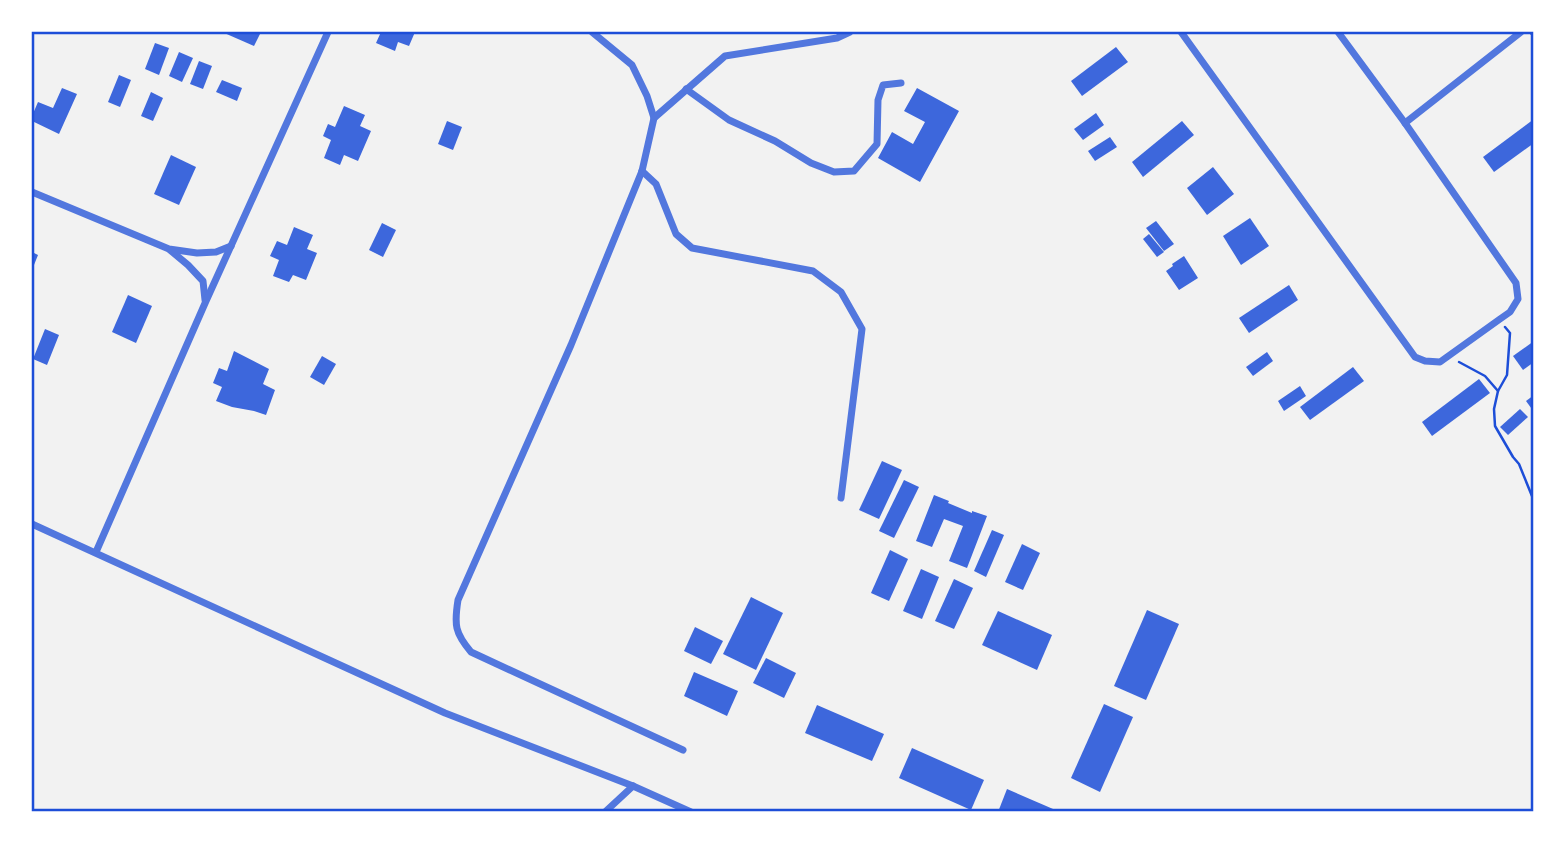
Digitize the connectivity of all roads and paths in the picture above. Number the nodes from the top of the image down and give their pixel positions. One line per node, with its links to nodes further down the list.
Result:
1 (328, 32): 13 (street)
2 (593, 32): 9 (street)
3 (850, 32): 8 (street)
4 (1181, 32): 17 (street)
5 (1338, 32): 10 (street)
6 (1521, 32): 10 (street)
7 (901, 83): 8 (street)
8 (686, 89): 9 (street)
9 (653, 118): 11 (street)
10 (1405, 123): 16 (street)
11 (642, 171): 19 (street); 23 (street)
12 (32, 192): 14 (street)
13 (231, 246): 14 (street); 15 (street)
14 (169, 249): 15 (street)
15 (205, 301): 22 (street)
16 (1500, 319): 17 (street); 18 (path)
17 (1449, 356): 18 (path)
18 (1498, 391): 20 (path)
19 (841, 498)
20 (1534, 502)
21 (32, 524): 22 (street)
22 (96, 552): 24 (street)
23 (683, 750)
24 (633, 786): 25 (street); 26 (street)
25 (605, 811)
26 (691, 811)

